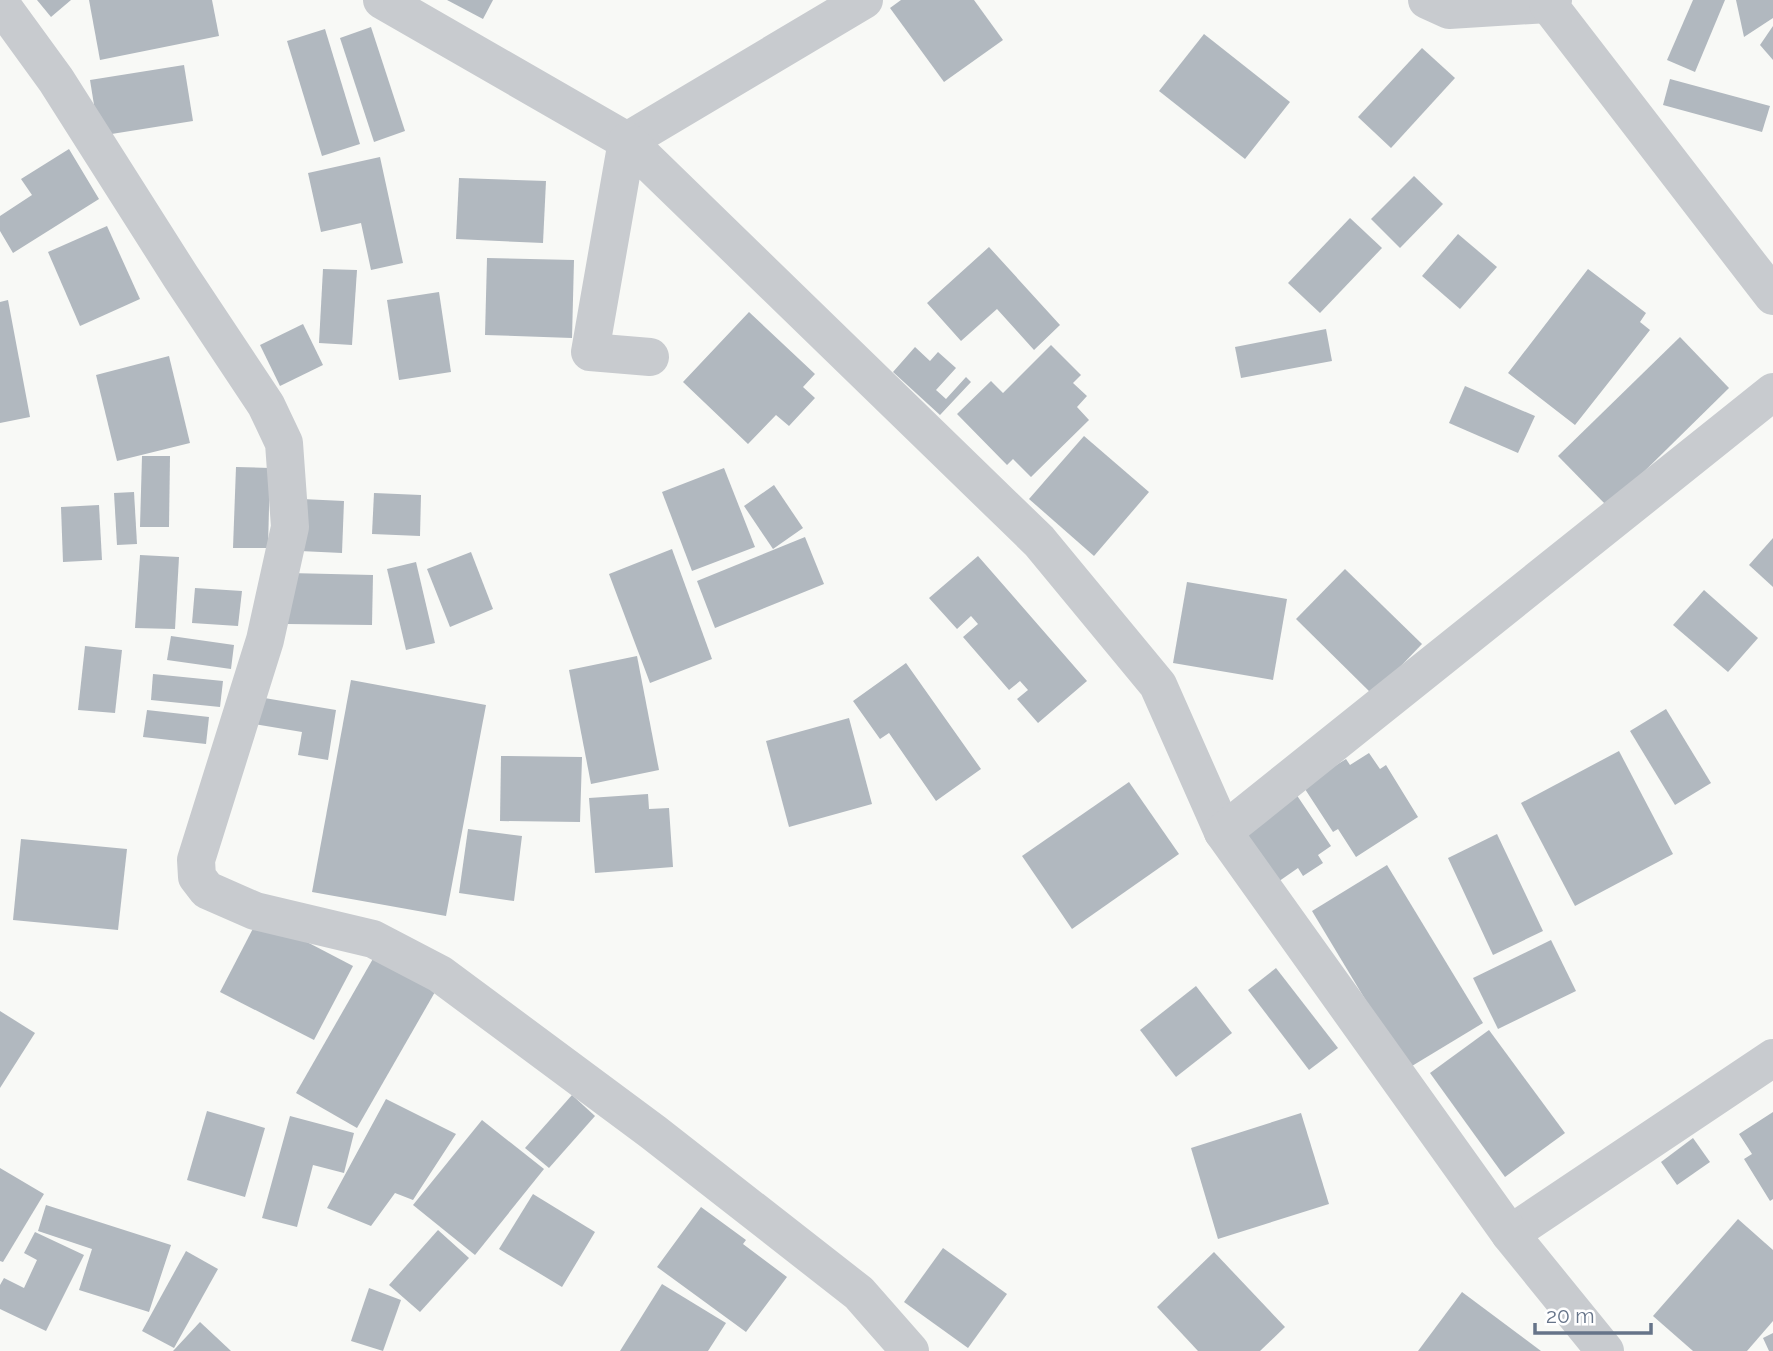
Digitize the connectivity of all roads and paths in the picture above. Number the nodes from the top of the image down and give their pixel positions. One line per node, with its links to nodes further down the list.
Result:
1 (382, 0): 6 (street)
2 (864, 0): 6 (street)
3 (1427, 0): 4 (street)
4 (1551, 2): 7 (street)
5 (0, 3): 13 (street)
6 (627, 141): 8 (street); 10 (street)
7 (1773, 296)
8 (650, 357)
9 (1773, 392): 10 (street)
10 (1223, 832): 12 (street)
11 (1773, 1058): 12 (street)
12 (1510, 1234): 14 (street)
13 (910, 1351)
14 (1605, 1351)

